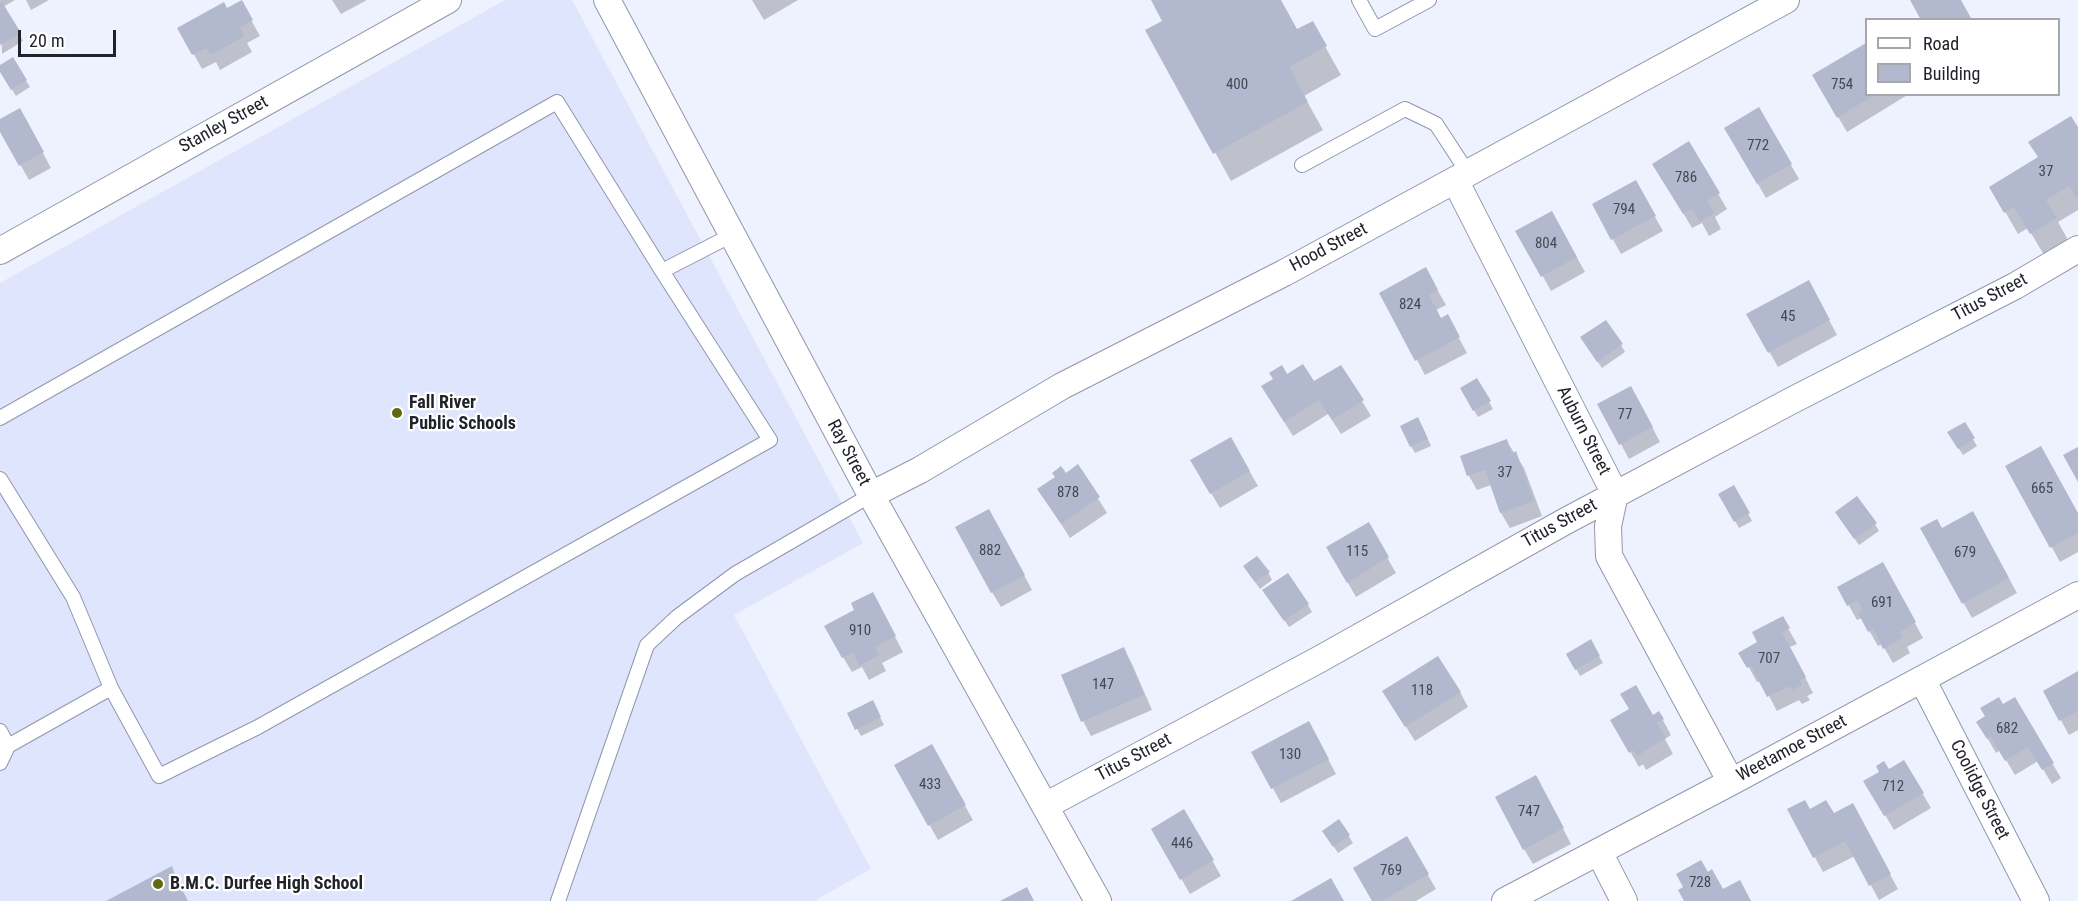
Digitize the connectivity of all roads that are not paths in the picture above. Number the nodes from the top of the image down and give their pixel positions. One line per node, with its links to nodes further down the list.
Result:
1 (448, 0): 10 (street, Stanley Street)
2 (607, 0): 8 (street, Ray Street)
3 (1359, 0): 4 (lane)
4 (1429, 0)
5 (1786, 0): 7 (street, Hood Street)
6 (1302, 165): 7 (lane)
7 (1462, 176): 14 (street, Auburn Street); 15 (street, Hood Street)
8 (732, 235): 11 (lane); 15 (street, Ray Street)
9 (2078, 249): 14 (street, Titus Street)
10 (0, 251)
11 (662, 271): 12 (lane); 18 (lane)
12 (0, 418)
13 (0, 479): 18 (lane)
14 (1615, 494): 22 (street, Auburn Street); 23 (street, Titus Street)
15 (871, 495): 23 (street, Ray Street); 25 (lane)
16 (2078, 595): 17 (street, Weetamoe Street)
17 (1922, 679): 22 (street, Weetamoe Street); 29 (street, Coolidge Street)
18 (111, 688): 20 (lane)
19 (0, 731): 20 (lane)
20 (8, 746): 21 (lane)
21 (0, 763)
22 (1731, 783): 24 (street, Weetamoe Street)
23 (1046, 806): 26 (street, Ray Street)
24 (1599, 852): 27 (street, Weetamoe Street); 28 (street)
25 (558, 901)
26 (1098, 901)
27 (1505, 901)
28 (1624, 901)
29 (2036, 901)

